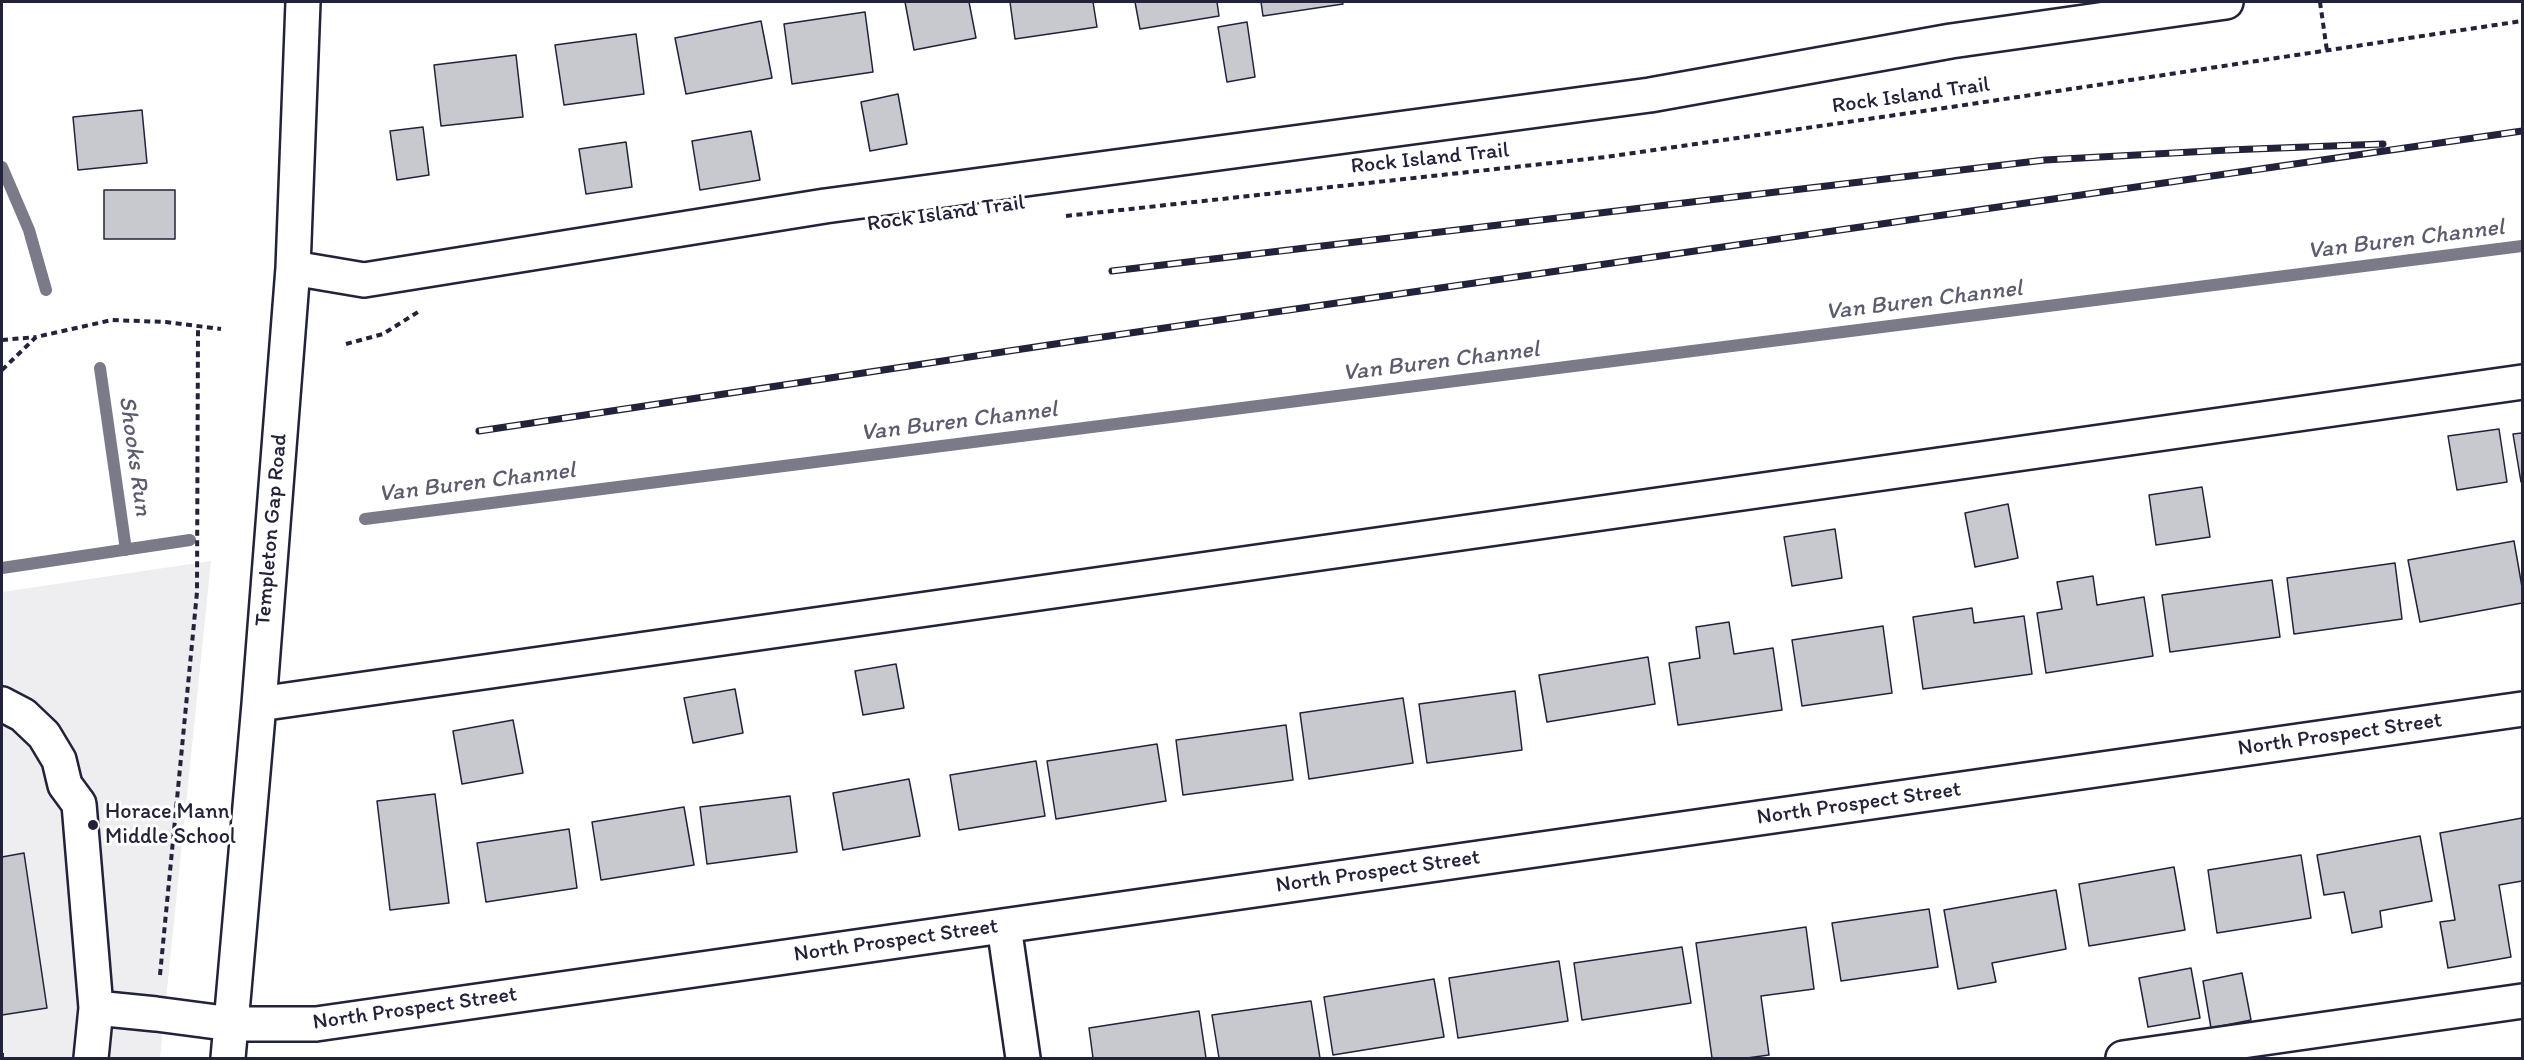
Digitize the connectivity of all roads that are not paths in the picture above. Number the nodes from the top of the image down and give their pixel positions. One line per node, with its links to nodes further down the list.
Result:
1 (303, 2): 3 (street, Templeton Gap Road)
2 (2226, 2): 3 (street)
3 (293, 268): 6 (street, Templeton Gap Road)
4 (2523, 382): 6 (street)
5 (2, 704): 10 (street)
6 (259, 704): 11 (street, Templeton Gap Road)
7 (2523, 709): 8 (street, North Prospect Street)
8 (1005, 926): 11 (street, North Prospect Street); 14 (street)
9 (2523, 1001): 15 (street)
10 (96, 1008): 11 (street, North Prospect Street); 12 (street)
11 (232, 1024): 13 (street, Templeton Gap Road)
12 (91, 1059)
13 (228, 1059)
14 (1023, 1059)
15 (2123, 1059)

